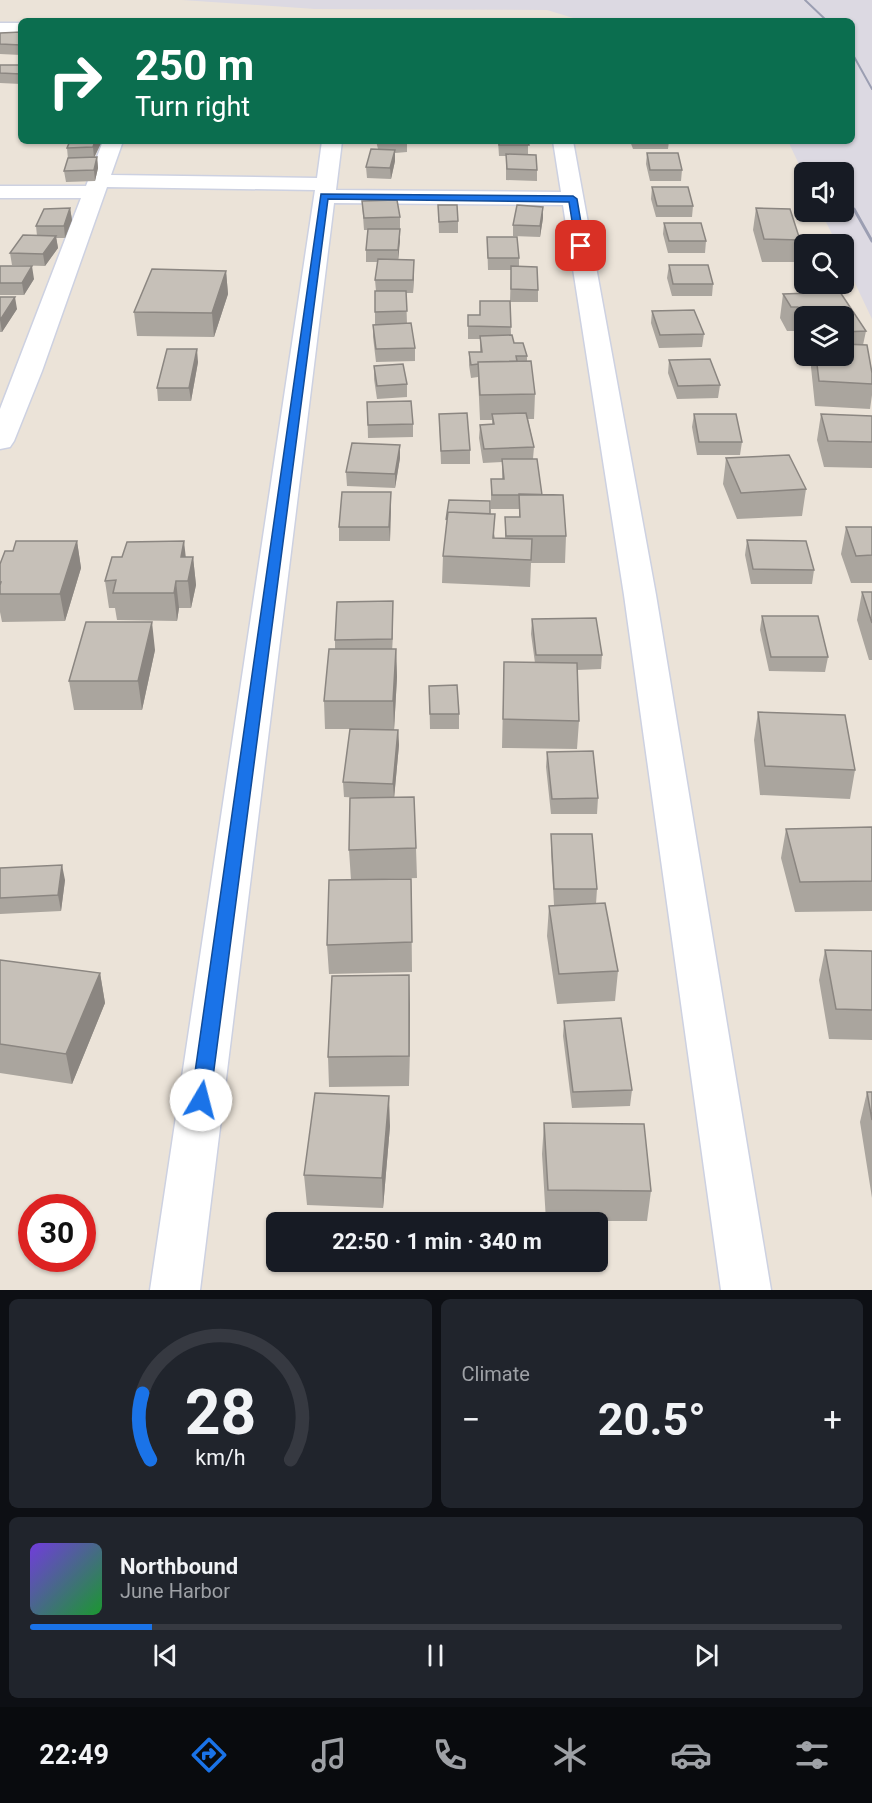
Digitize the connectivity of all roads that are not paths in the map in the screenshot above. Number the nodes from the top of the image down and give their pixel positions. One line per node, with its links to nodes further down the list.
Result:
1 (0, 28): 2 (street)
2 (18, 28)
3 (112, 144): 6 (street)
4 (332, 144): 7 (street)
5 (564, 144): 9 (street)
6 (95, 187): 7 (street); 8 (street); 10 (street)
7 (325, 190): 9 (street); 11 (street)
8 (0, 192)
9 (573, 199): 12 (street)
10 (0, 441)
11 (175, 1290)
12 (746, 1290)

